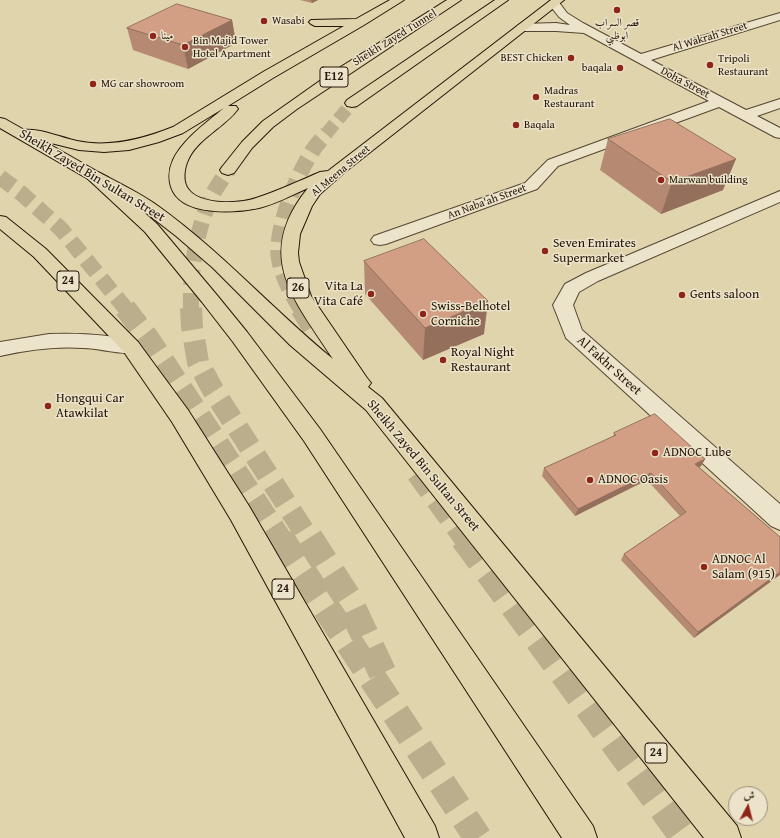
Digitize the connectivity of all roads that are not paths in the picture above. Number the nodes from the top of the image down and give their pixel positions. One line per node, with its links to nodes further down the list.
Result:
1 (398, 0): 7 (main road)
2 (455, 0): 20 (main road, Sheikh Zayed Tunnel / E12)
3 (502, 0): 13 (main road, E12)
4 (556, 1): 8 (main road, Al Meena Street / 26); 9 (street, Doha Street)
5 (780, 16): 10 (street, Al Wakrah Street)
6 (315, 22): 7 (main road)
7 (361, 23): 11 (main road)
8 (522, 28): 9 (street, Doha Street); 19 (main road, Al Meena Street / 26)
9 (590, 32): 10 (street, Doha Street)
10 (640, 59): 12 (street, Doha Street)
11 (268, 75): 17 (main road); 19 (main road)
12 (720, 102): 15 (street, Doha Street); 24 (street, An Naba'ah Street)
13 (352, 103)
14 (780, 103): 15 (street)
15 (745, 115): 18 (street, Doha Street)
16 (0, 122): 17 (main road, Sheikh Zayed Bin Sultan Street / 24)
17 (22, 134): 21 (main road, Sheikh Zayed Bin Sultan Street / 24)
18 (780, 134)
19 (340, 169): 27 (main road, Al Meena Street / 26)
20 (228, 170)
21 (94, 176): 27 (main road, Sheikh Zayed Bin Sultan Street / 24); 30 (main road)
22 (780, 196): 28 (street, Al Fakhr Street)
23 (0, 221): 25 (main road, 24)
24 (380, 240)
25 (131, 347): 26 (street); 29 (main road, 24)
26 (0, 349)
27 (374, 404): 31 (main road, Sheikh Zayed Bin Sultan Street / 24)
28 (780, 519)
29 (423, 838)
30 (581, 838)
31 (725, 838)

